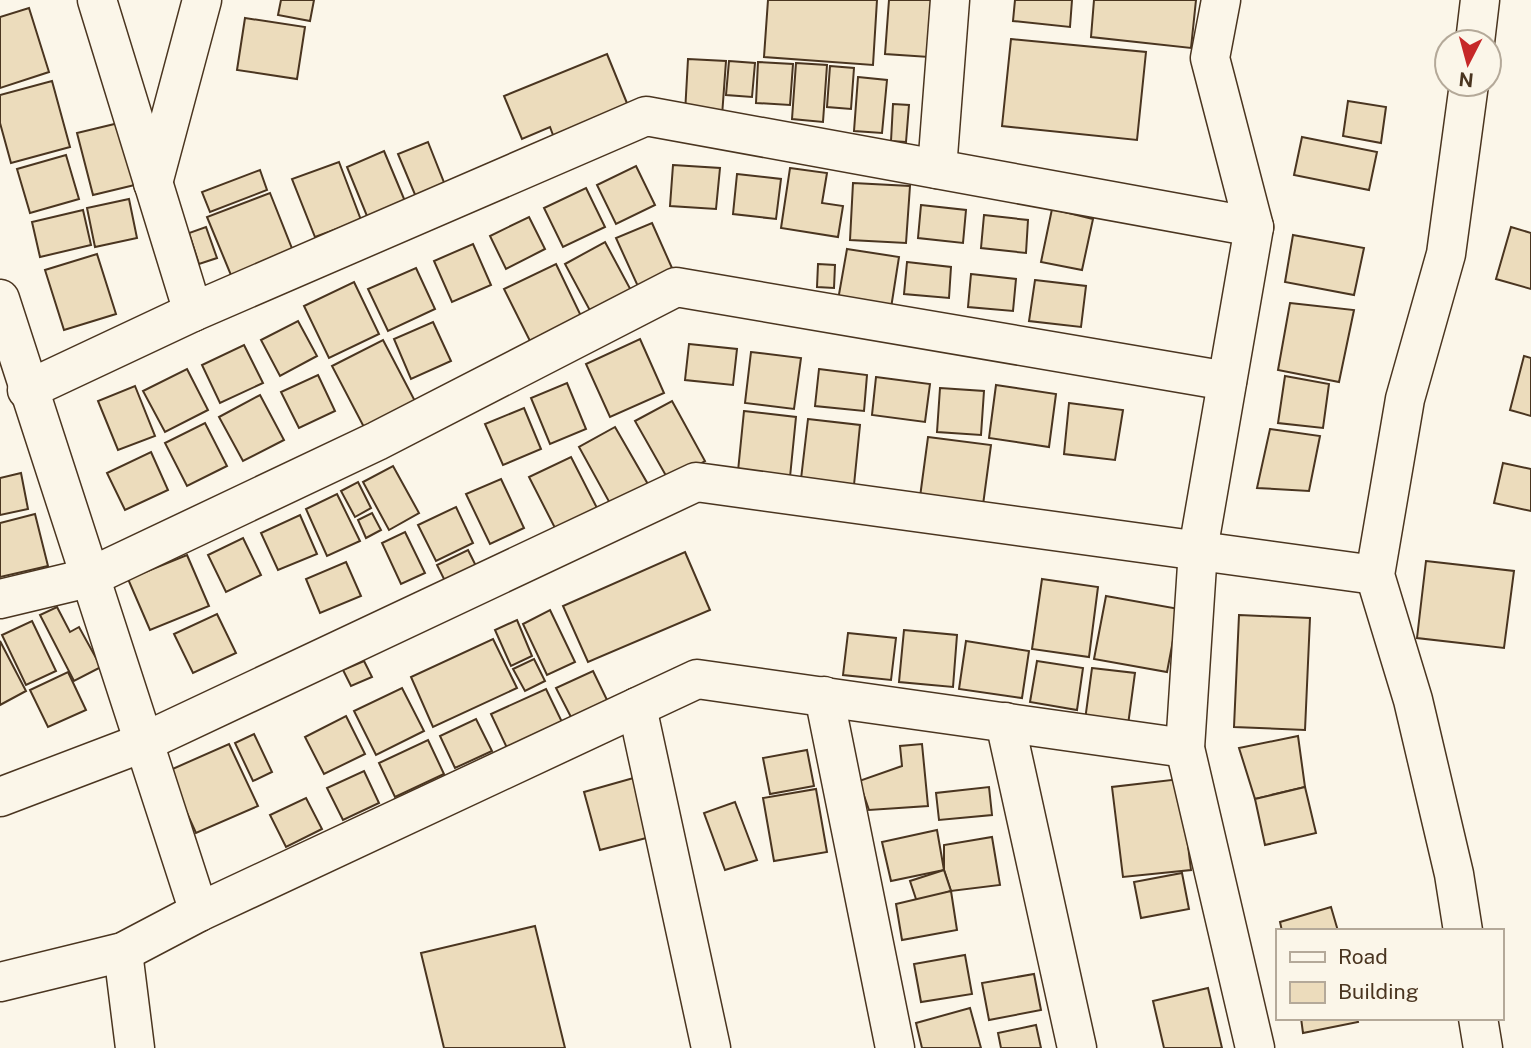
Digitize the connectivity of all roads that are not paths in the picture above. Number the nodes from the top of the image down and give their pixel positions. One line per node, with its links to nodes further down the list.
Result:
1 (97, 0): 9 (street)
2 (202, 0): 9 (street)
3 (950, 0): 8 (street)
4 (1222, 0): 10 (street)
5 (1480, 0): 6 (street)
6 (1477, 28)
7 (1467, 98): 16 (street)
8 (937, 169): 10 (street); 12 (street)
9 (153, 183): 12 (street)
10 (1254, 227): 13 (street)
11 (0, 299): 14 (street)
12 (193, 312): 14 (street)
13 (1227, 382): 15 (street); 17 (street)
14 (27, 390): 17 (street)
15 (1198, 550): 16 (street); 22 (street); 23 (street)
16 (1375, 575): 26 (street)
17 (89, 578): 18 (street); 22 (street)
18 (0, 599)
19 (824, 696): 20 (street); 21 (street); 32 (street)
20 (636, 707): 25 (street); 31 (street)
21 (1005, 722): 23 (street); 33 (street)
22 (142, 743): 24 (street); 25 (street)
23 (1185, 748): 34 (street)
24 (0, 797)
25 (200, 912): 27 (street)
26 (1463, 929)
27 (123, 952): 28 (street); 30 (street)
28 (0, 982)
29 (1478, 1020): 35 (street)
30 (135, 1048)
31 (711, 1048)
32 (895, 1048)
33 (1077, 1048)
34 (1255, 1048)
35 (1483, 1048)

